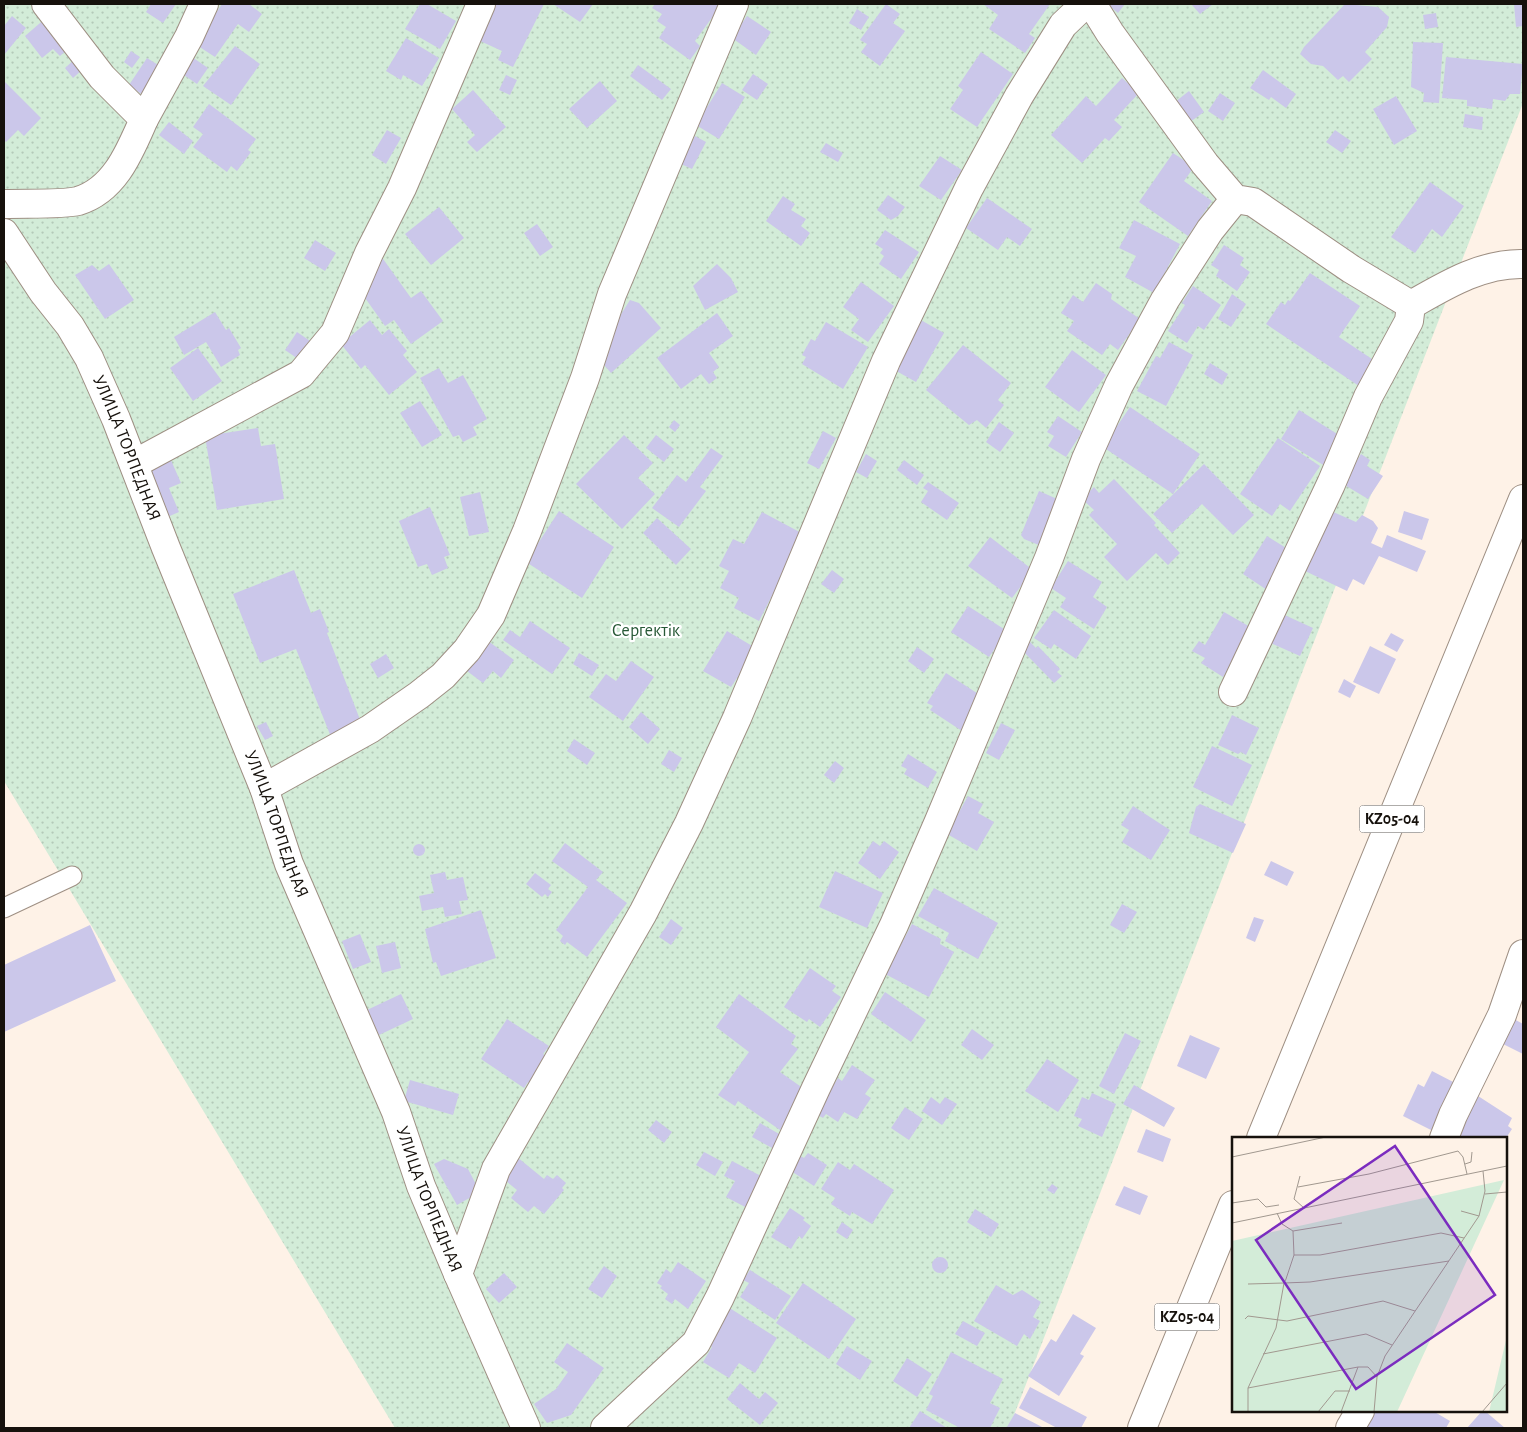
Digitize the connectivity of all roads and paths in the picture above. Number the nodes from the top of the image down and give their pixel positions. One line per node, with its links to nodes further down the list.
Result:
1 (46, 4): 7 (street)
2 (204, 4): 7 (street)
3 (481, 4): 13 (street)
4 (734, 4): 16 (street)
5 (1085, 4): 23 (street)
6 (1092, 4): 8 (street)
7 (144, 119): 9 (street)
8 (1235, 199): 12 (street); 26 (street)
9 (4, 204)
10 (4, 233): 13 (street, УЛИЦА ТОРПЕДНАЯ)
11 (1523, 264): 12 (street)
12 (1411, 305): 15 (street)
13 (134, 464): 16 (street, УЛИЦА ТОРПЕДНАЯ)
14 (1523, 499): 20 (street, KZ05-04)
15 (1233, 692)
16 (264, 788): 23 (street, УЛИЦА ТОРПЕДНАЯ)
17 (72, 876): 18 (lane)
18 (4, 908)
19 (1523, 954): 21 (street)
20 (1261, 1137)
21 (1444, 1137)
22 (1232, 1207): 27 (street, KZ05-04)
23 (458, 1274): 25 (street, УЛИЦА ТОРПЕДНАЯ)
24 (1359, 1412): 28 (street)
25 (526, 1428)
26 (605, 1428)
27 (1142, 1428)
28 (1350, 1428)

